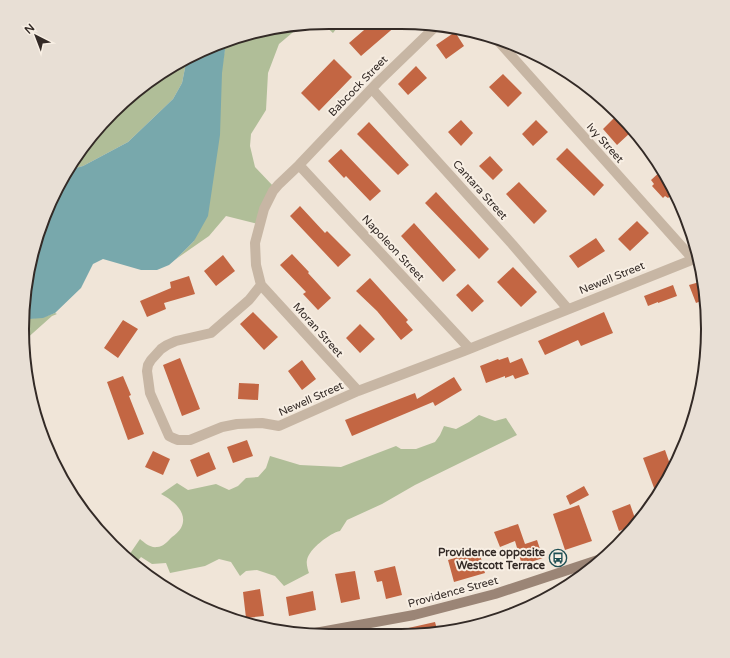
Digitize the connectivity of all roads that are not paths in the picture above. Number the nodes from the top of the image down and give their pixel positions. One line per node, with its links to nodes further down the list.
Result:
1 (431, 31): 3 (street, Babcock Street)
2 (504, 48): 5 (street, Ivy Street)
3 (372, 89): 4 (street, Babcock Street); 8 (street, Cantara Street)
4 (299, 164): 7 (street); 9 (street, Napoleon Street)
5 (691, 253)
6 (693, 259): 8 (street, Newell Street)
7 (261, 285): 10 (street, Moran Street); 10 (street, Newell Street)
8 (568, 309): 9 (street, Newell Street)
9 (469, 348): 10 (street, Newell Street)
10 (358, 391)
11 (589, 563): 12 (main road, Providence Street)
12 (337, 629)

